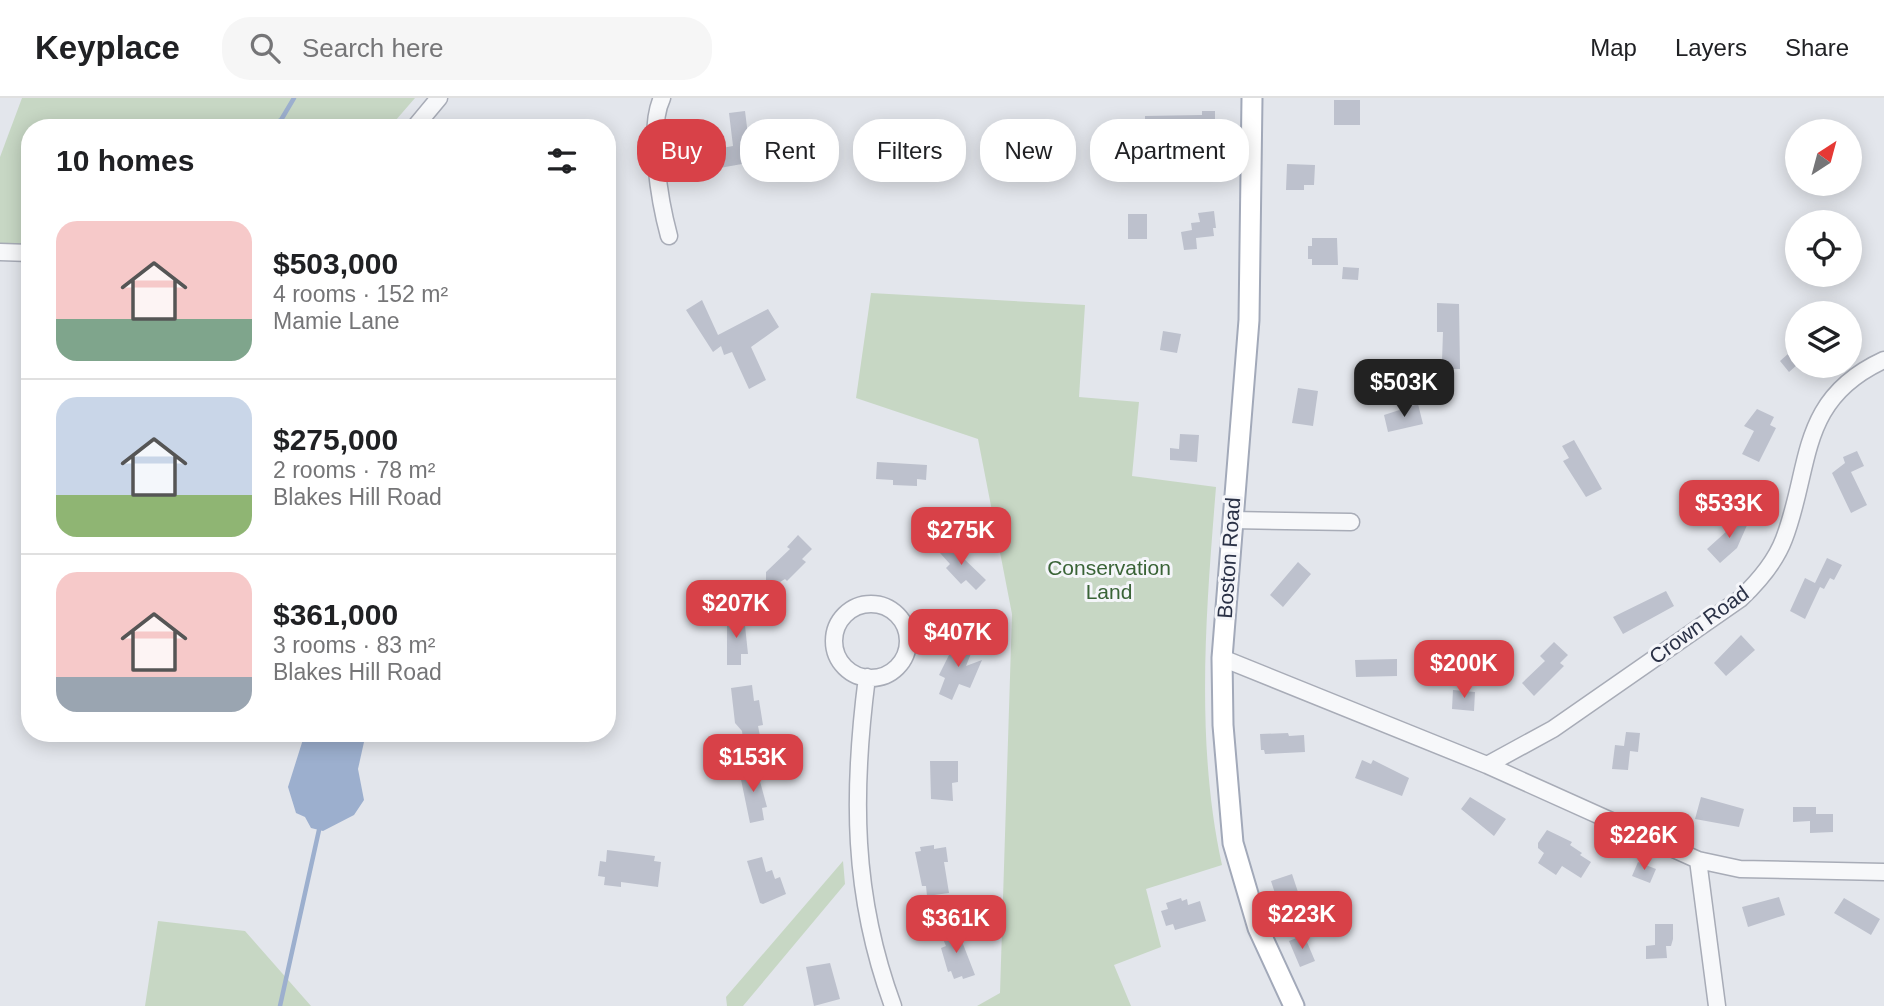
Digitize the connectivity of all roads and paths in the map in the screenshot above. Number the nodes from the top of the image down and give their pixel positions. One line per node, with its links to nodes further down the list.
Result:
1 (439, 98): 4 (street)
2 (662, 98): 5 (street)
3 (1252, 98): 9 (main road, Boston Road)
4 (422, 119)
5 (669, 236)
6 (0, 251): 7 (street)
7 (21, 252)
8 (1884, 360): 13 (street, Crown Road)
9 (1232, 520): 10 (street); 11 (main road, Boston Road)
10 (1351, 522)
11 (1222, 658): 13 (street); 17 (main road, Boston Road)
12 (867, 677): 12 (street); 16 (street)
13 (1487, 765): 14 (street)
14 (1698, 860): 15 (street); 18 (street)
15 (1884, 872)
16 (893, 1006)
17 (1294, 1006)
18 (1717, 1006)

